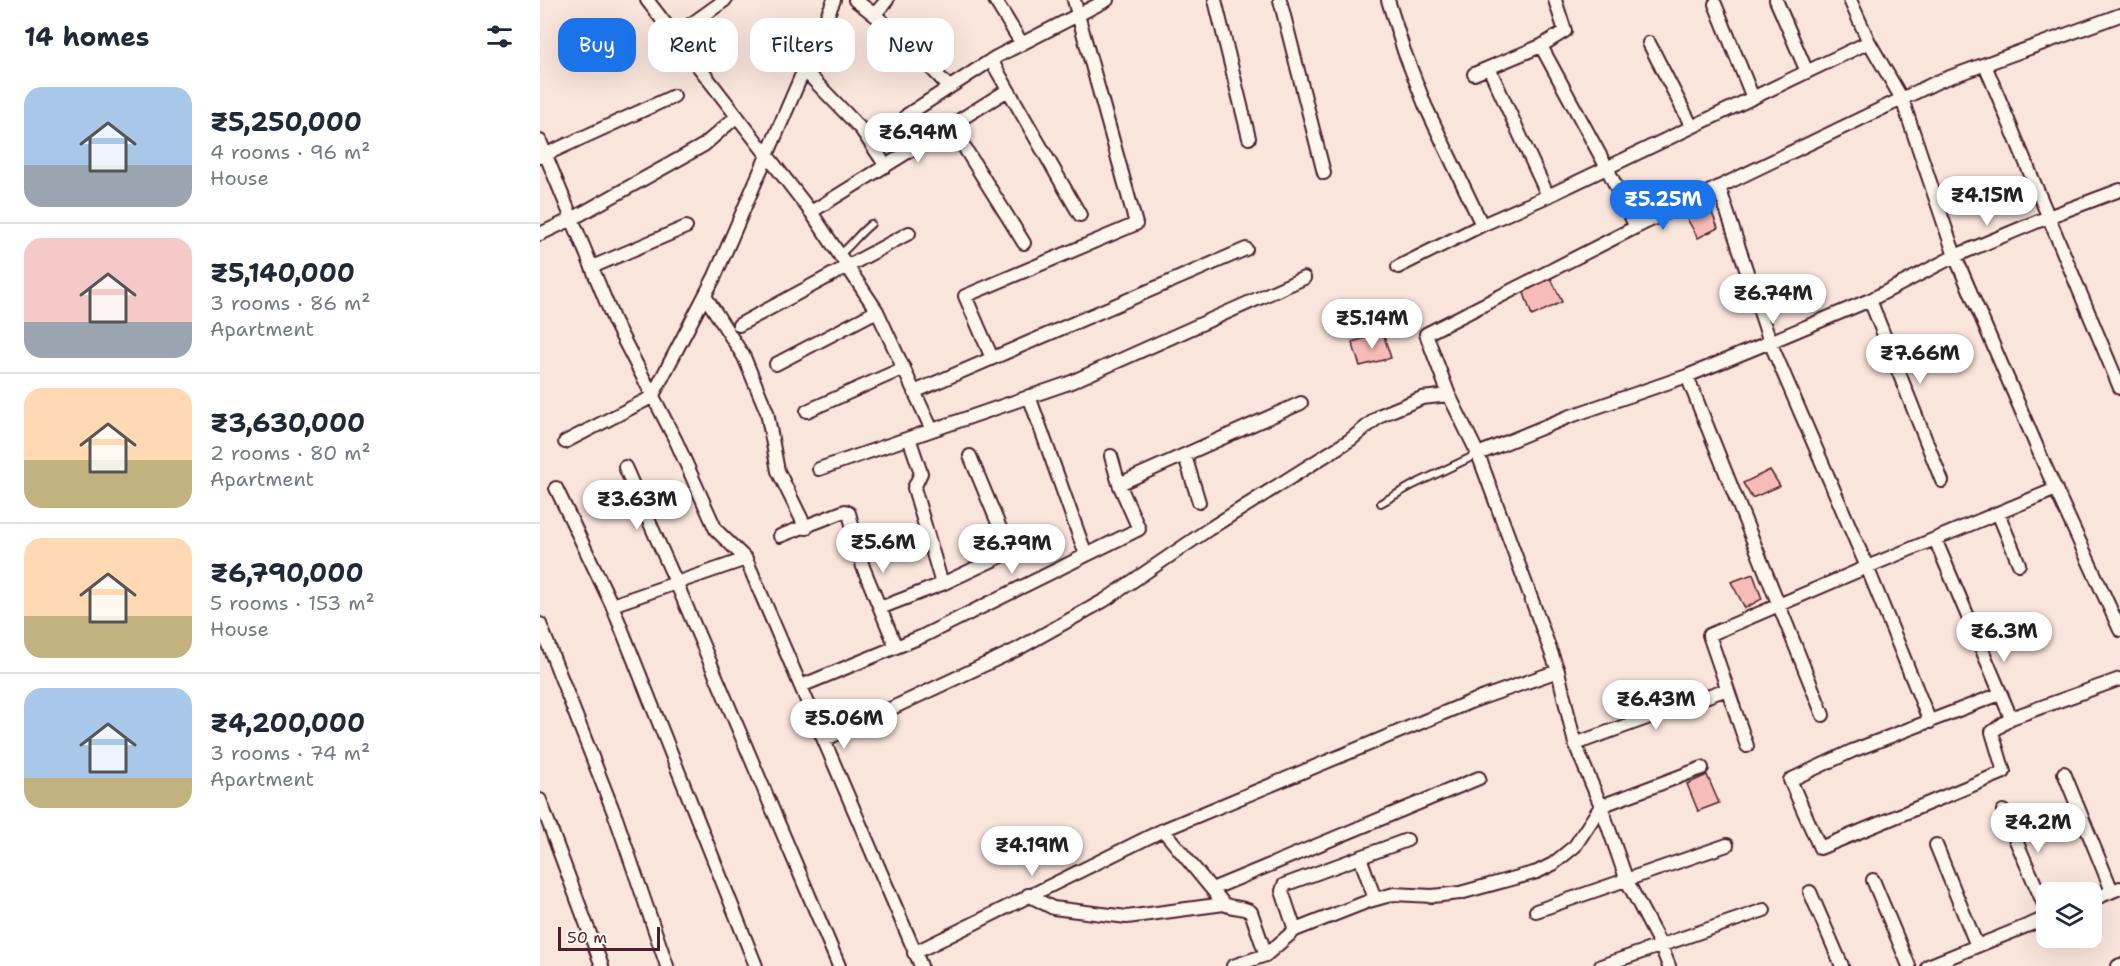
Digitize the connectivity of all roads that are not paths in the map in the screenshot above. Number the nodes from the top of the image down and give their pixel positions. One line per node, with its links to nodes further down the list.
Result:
1 (647, 0): 19 (street)
2 (725, 0): 20 (street)
3 (834, 0): 21 (street)
4 (855, 0): 16 (street)
5 (887, 0): 16 (street)
6 (995, 0): 24 (street)
7 (1074, 0): 18 (street)
8 (1107, 0): 18 (street)
9 (1215, 0): 43 (street)
10 (1280, 0): 49 (street)
11 (1388, 0): 58 (street)
12 (1555, 0): 25 (street)
13 (1776, 0): 32 (street)
14 (1850, 0): 22 (street)
15 (1715, 4): 37 (street)
16 (875, 14): 34 (street)
17 (2120, 15): 27 (street)
18 (1078, 16): 24 (street); 76 (street)
19 (662, 18)
20 (700, 18)
21 (826, 18)
22 (1869, 42): 32 (street); 38 (street)
23 (1649, 43): 42 (street)
24 (1022, 44): 26 (street)
25 (1541, 46): 28 (street); 48 (street)
26 (991, 60): 34 (street); 35 (street)
27 (1985, 65): 38 (street); 55 (street)
28 (1489, 68): 33 (street); 52 (street)
29 (704, 72): 40 (street)
30 (803, 72): 45 (street)
31 (806, 72): 47 (street)
32 (1807, 72): 37 (street)
33 (1474, 74)
34 (949, 87): 39 (street)
35 (1008, 90): 41 (street); 54 (street)
36 (674, 96): 46 (street)
37 (1753, 98): 42 (street)
38 (1902, 99): 50 (street); 66 (street)
39 (907, 115)
40 (737, 116): 45 (street); 56 (street)
41 (951, 126): 47 (street); 63 (street)
42 (1692, 127): 48 (street)
43 (1249, 138)
44 (540, 141): 46 (street)
45 (767, 155): 53 (street); 71 (street)
46 (543, 156): 56 (street)
47 (886, 166): 53 (street)
48 (1607, 168): 52 (street); 60 (street)
49 (1324, 173)
50 (1719, 187): 60 (street); 75 (street)
51 (2120, 190): 55 (street)
52 (1548, 196): 58 (street)
53 (811, 212): 65 (street)
54 (1080, 215)
55 (2048, 217): 66 (street); 80 (street)
56 (572, 219): 62 (street); 67 (street)
57 (871, 224): 65 (lane)
58 (1482, 225): 69 (street)
59 (686, 227): 67 (street)
60 (1636, 227): 82 (street)
61 (909, 233): 68 (street)
62 (540, 234)
63 (1024, 243)
64 (1246, 249): 76 (street)
65 (839, 254): 68 (street)
66 (1955, 256): 72 (street); 99 (street)
67 (592, 267): 84 (street)
68 (847, 267): 73 (street); 74 (street)
69 (1398, 267)
70 (1304, 278): 83 (street)
71 (705, 296): 84 (street); 103 (street)
72 (1870, 300): 75 (street); 96 (street)
73 (877, 311): 77 (street); 78 (street)
74 (739, 325)
75 (1770, 342): 79 (street); 109 (street)
76 (992, 358): 81 (street)
77 (776, 364)
78 (903, 368): 81 (street); 86 (street)
79 (1687, 376): 90 (street); 113 (street)
80 (2120, 388)
81 (914, 392): 87 (street)
82 (1449, 395): 90 (street); 126 (street)
83 (1029, 396): 87 (street); 106 (street)
84 (652, 397): 89 (street); 107 (street)
85 (1301, 403): 93 (street)
86 (807, 411)
87 (932, 430): 88 (street)
88 (909, 438): 95 (street); 111 (street)
89 (564, 442)
90 (1478, 454): 101 (lane); 118 (street)
91 (970, 456): 111 (street)
92 (1111, 456): 97 (street)
93 (1185, 456): 97 (street); 100 (street)
94 (625, 468): 110 (street)
95 (819, 470)
96 (1942, 481)
97 (1119, 484): 106 (street)
98 (556, 488): 112 (street)
99 (2056, 489): 102 (street); 116 (street)
100 (1199, 502)
101 (1381, 503)
102 (1998, 513): 105 (street); 108 (street)
103 (806, 528): 104 (street); 114 (street)
104 (780, 536)
105 (1935, 539): 109 (street); 122 (street)
106 (1086, 555): 117 (street)
107 (746, 559): 110 (street); 120 (street)
108 (2019, 564)
109 (1867, 567): 113 (street); 125 (street)
110 (676, 582): 112 (street); 161 (street)
111 (942, 584): 114 (street)
112 (612, 605): 160 (street)
113 (1779, 606): 121 (street); 123 (street)
114 (880, 608): 117 (street)
115 (540, 624): 159 (street)
116 (2120, 630)
117 (896, 647): 120 (street)
118 (1558, 671): 127 (street); 135 (street)
119 (2120, 679): 124 (street)
120 (801, 686): 126 (street)
121 (1727, 689): 127 (street); 128 (street)
122 (2000, 694): 124 (street); 125 (street)
123 (1823, 715)
124 (2011, 718): 125 (street)
125 (1930, 722)
126 (824, 740): 156 (street)
127 (1575, 744): 133 (street)
128 (1748, 747)
129 (1702, 768): 133 (street)
130 (2064, 773): 144 (street)
131 (1479, 778): 143 (street)
132 (540, 800): 158 (street)
133 (1601, 806): 141 (street); 148 (street)
134 (2003, 811): 142 (street)
135 (1163, 830): 143 (street); 146 (street)
136 (1407, 840): 139 (street)
137 (1727, 845): 141 (street)
138 (1936, 845): 155 (street)
139 (1360, 857): 148 (street); 153 (street)
140 (1873, 880): 167 (street)
141 (1627, 881): 151 (street); 154 (street)
142 (2036, 886)
143 (1212, 889): 149 (street)
144 (2116, 889): 147 (street)
145 (1810, 892): 166 (street)
146 (1028, 895): 149 (street); 156 (street)
147 (2102, 895)
148 (1375, 899): 153 (street)
149 (1224, 904): 157 (street)
150 (1764, 910): 154 (street)
151 (1536, 911)
152 (2036, 922): 155 (street)
153 (1295, 930): 157 (street)
154 (1662, 946): 164 (street); 165 (street)
155 (1977, 946): 168 (street)
156 (914, 952): 162 (street)
157 (1266, 955): 163 (street)
158 (602, 966)
159 (667, 966)
160 (756, 966)
161 (839, 966)
162 (920, 966)
163 (1233, 966)
164 (1602, 966)
165 (1669, 966)
166 (1842, 966)
167 (1910, 966)
168 (1928, 966)

